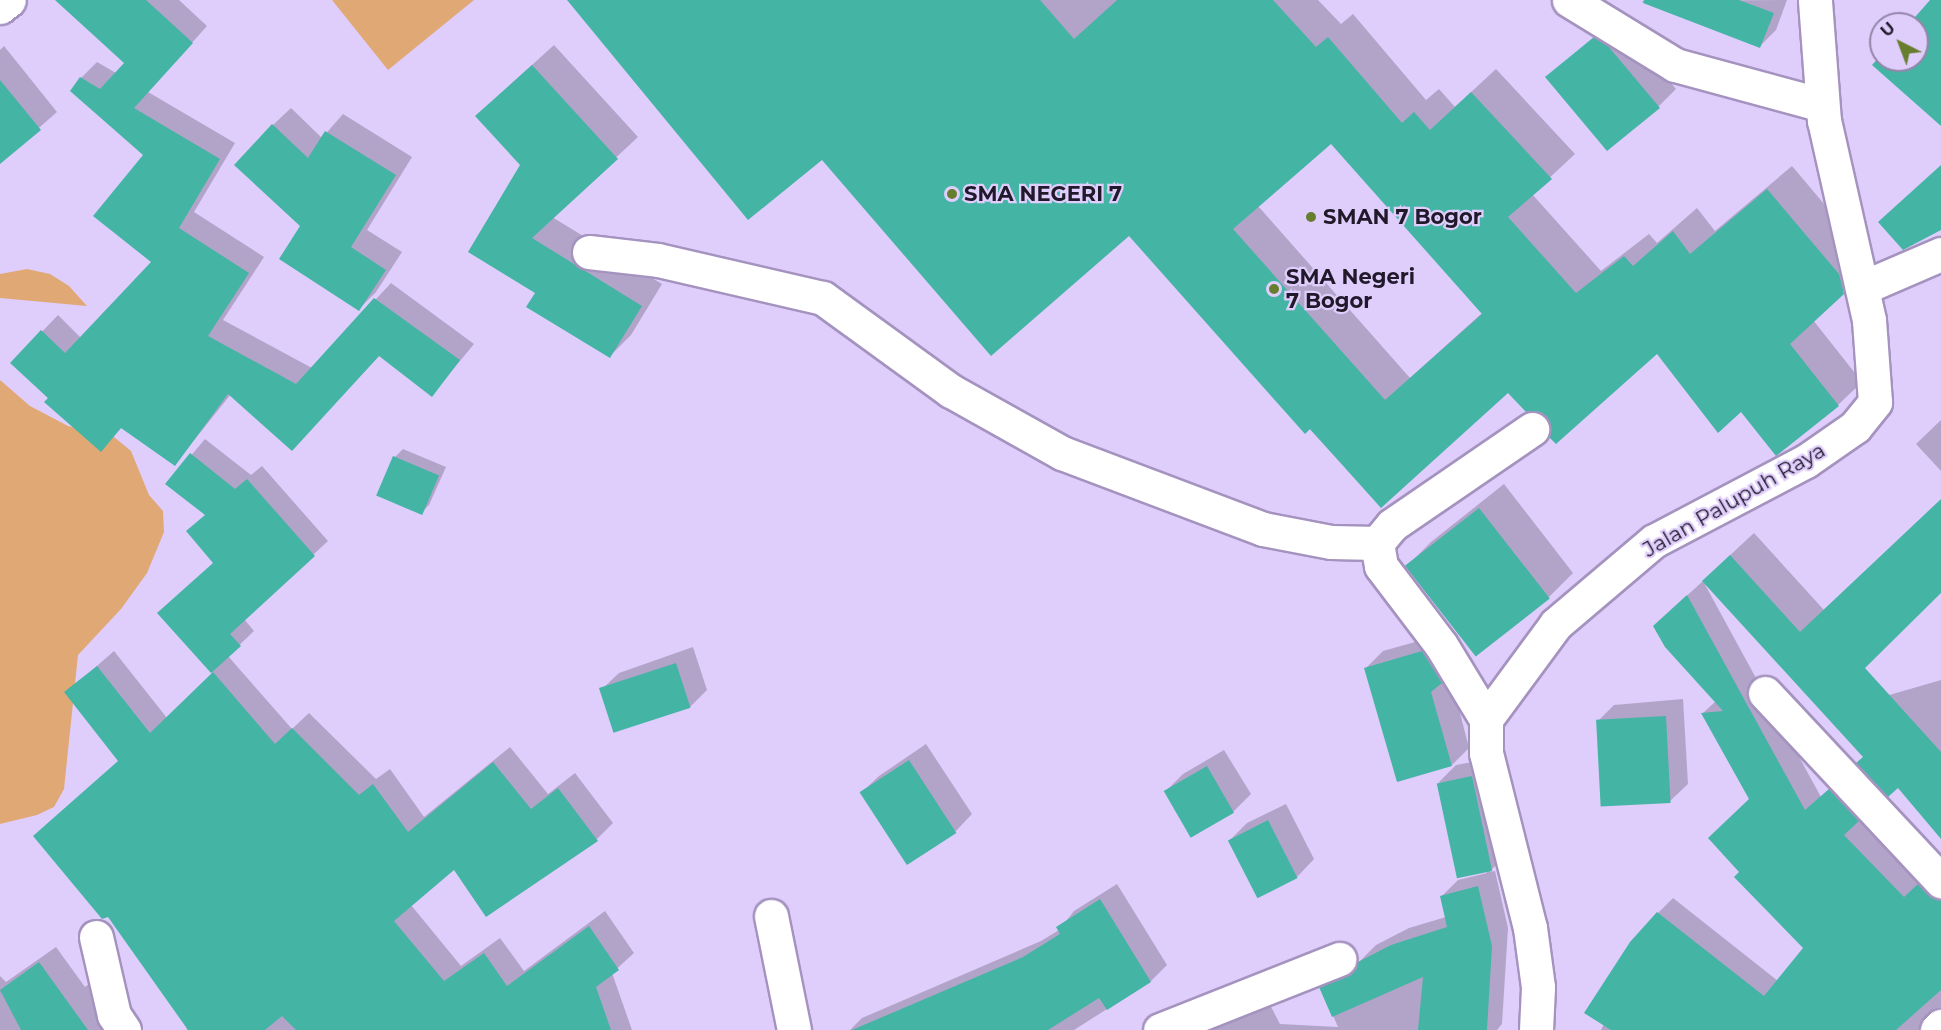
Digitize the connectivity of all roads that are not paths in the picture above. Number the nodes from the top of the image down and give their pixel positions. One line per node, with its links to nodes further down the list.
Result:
1 (9, 0): 4 (street)
2 (1569, 0): 5 (street)
3 (1815, 0): 5 (street, Jalan Palupuh Raya)
4 (0, 7)
5 (1822, 105): 8 (street, Jalan Palupuh Raya)
6 (589, 252): 10 (street)
7 (1941, 254): 8 (street)
8 (1862, 288): 12 (street, Jalan Palupuh Raya)
9 (1532, 429): 10 (street)
10 (1377, 543): 12 (street)
11 (1765, 693): 13 (street)
12 (1486, 719): 21 (street)
13 (1941, 881)
14 (771, 916): 19 (street)
15 (96, 937): 18 (street)
16 (1339, 959): 20 (street)
17 (1941, 1026): 22 (street)
18 (124, 1030)
19 (794, 1030)
20 (1160, 1030)
21 (1536, 1030)
22 (1937, 1030)

